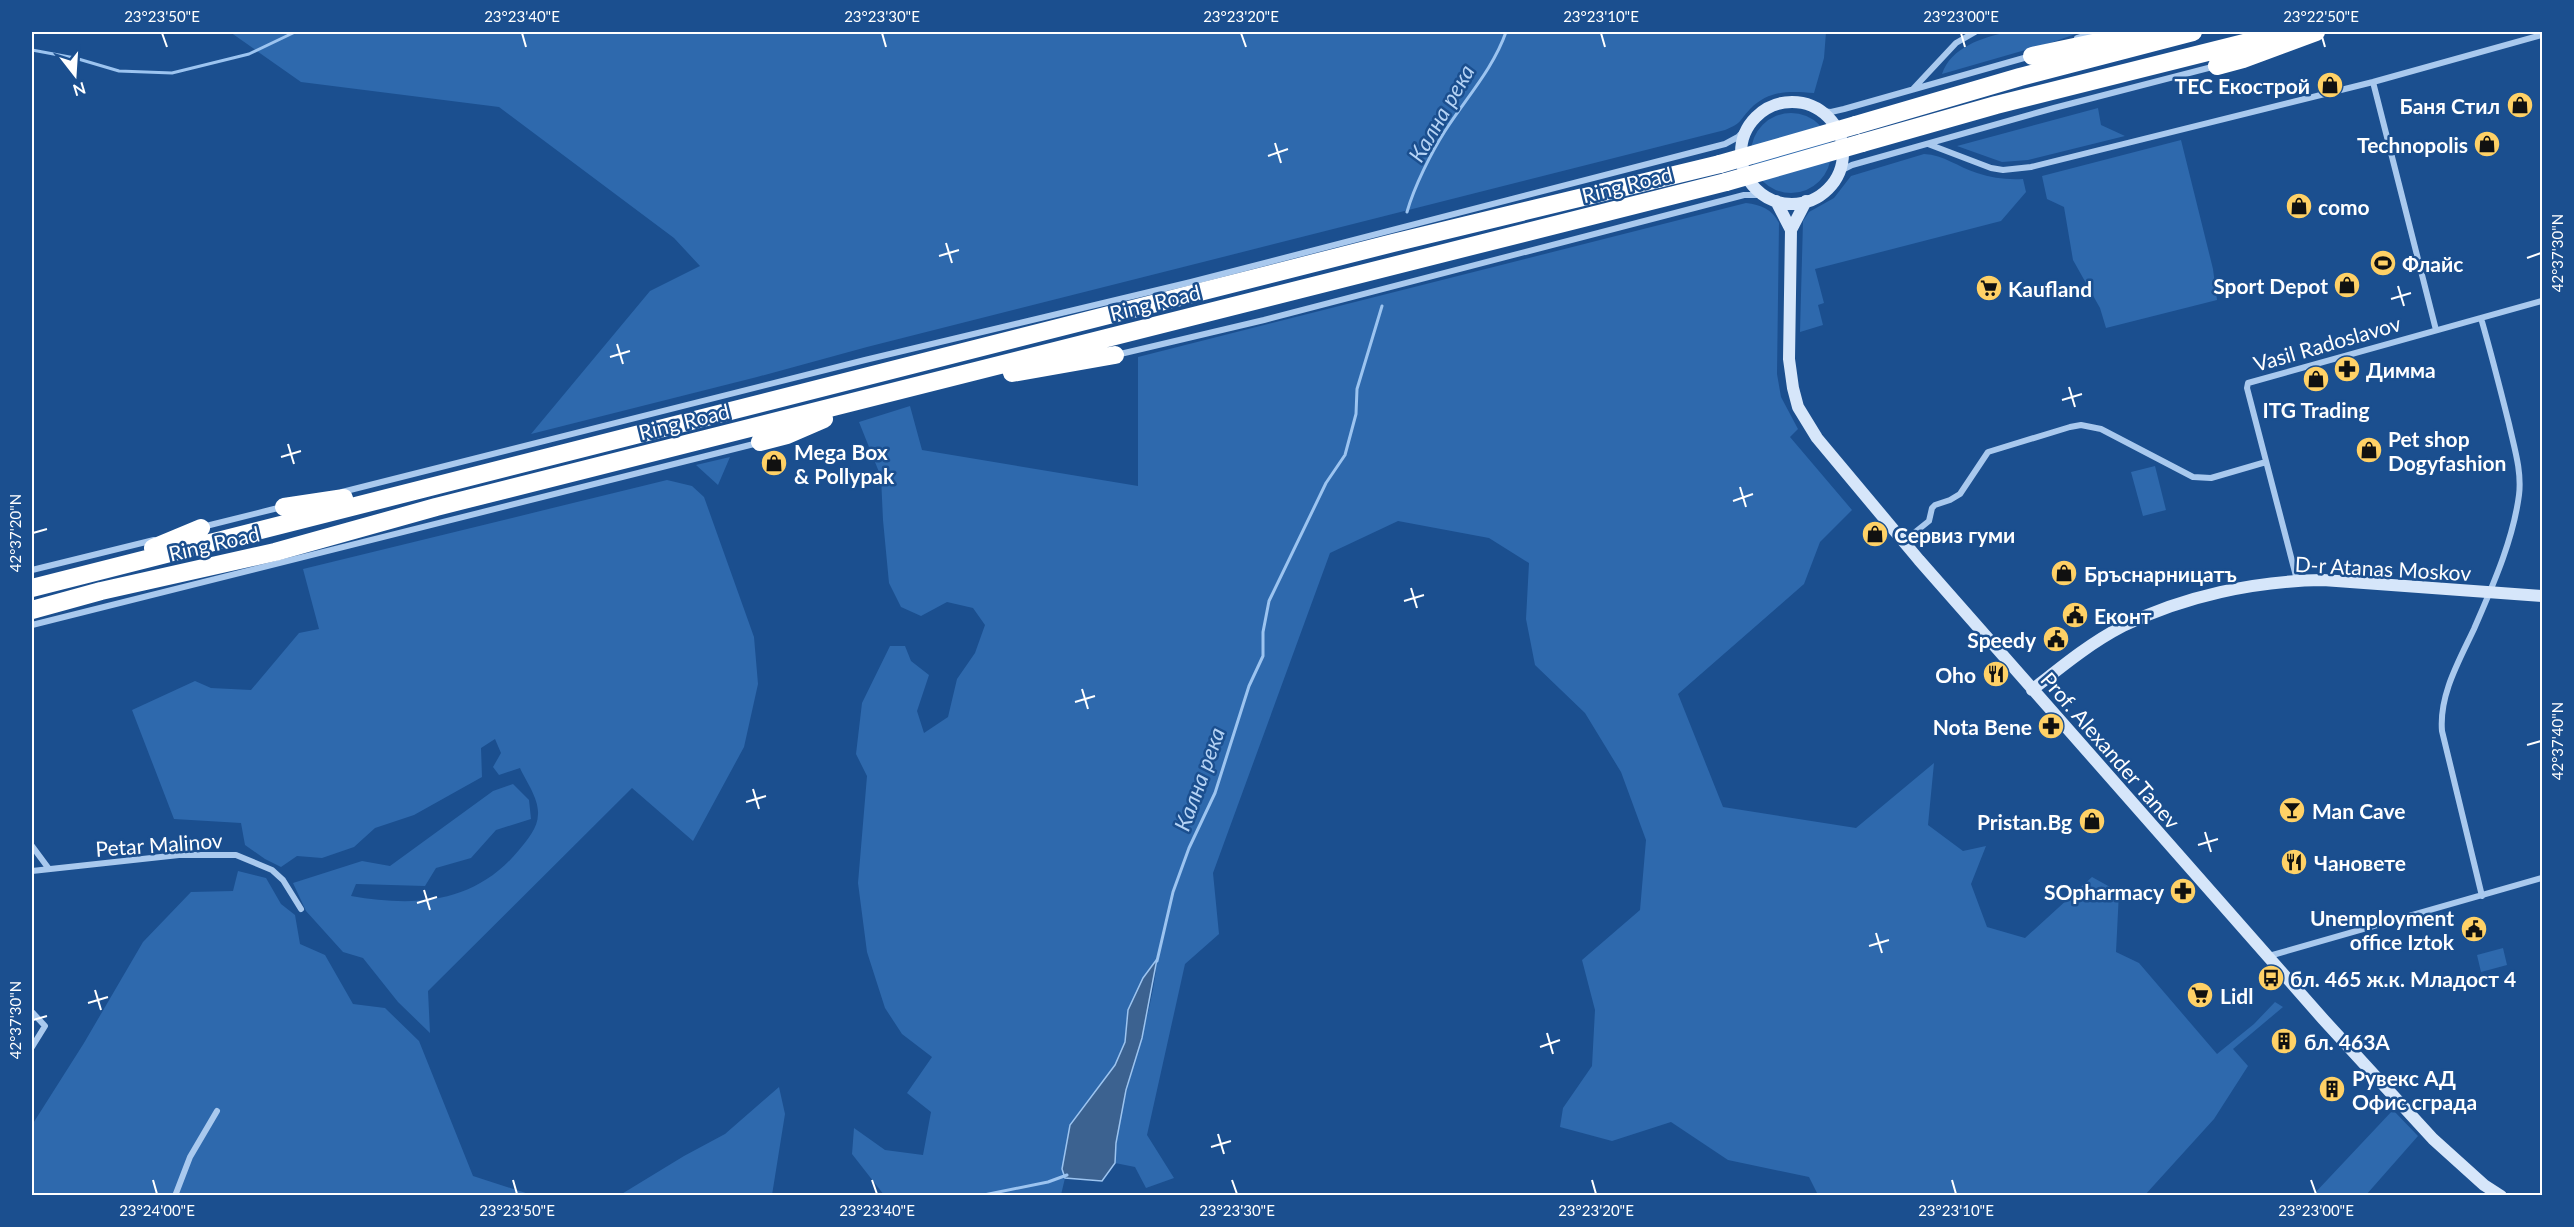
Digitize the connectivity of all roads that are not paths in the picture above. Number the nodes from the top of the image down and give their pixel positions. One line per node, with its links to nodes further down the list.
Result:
1 (1975, 32): 11 (street)
2 (2096, 32): 8 (street)
3 (2145, 32): 8 (highway)
4 (2193, 32): 19 (highway, Ring Road, bridge)
5 (2288, 32): 27 (highway, Ring Road, bridge)
6 (2316, 32): 9 (highway)
7 (2542, 35): 10 (street)
8 (2032, 56): 11 (street)
9 (2217, 66): 14 (street)
10 (2373, 82): 14 (street); 25 (street)
11 (1910, 91): 12 (street)
12 (1821, 111): 13 (street); 15 (street)
13 (1749, 125): 16 (street); 20 (street, Ring Road)
14 (1928, 144): 15 (street)
15 (1838, 172): 17 (street)
16 (1770, 198): 17 (street); 18 (street, Prof. Alexander Tanev); 26 (street)
17 (1806, 201): 18 (street, Prof. Alexander Tanev)
18 (1791, 230): 35 (street, Prof. Alexander Tanev)
19 (1274, 273): 20 (highway); 24 (highway, Ring Road)
20 (1222, 274): 21 (street, Ring Road)
21 (1144, 294): 24 (highway); 32 (street, Ring Road)
22 (2542, 301): 23 (street, Vasil Radoslavov)
23 (2481, 318): 25 (street, Vasil Radoslavov); 43 (street)
24 (1093, 319): 31 (highway, Ring Road)
25 (2436, 330): 30 (street, Vasil Radoslavov)
26 (1115, 355): 27 (highway)
27 (950, 378): 28 (highway, Ring Road)
28 (870, 399): 29 (highway); 33 (highway, Ring Road)
29 (760, 442): 36 (street, Ring Road)
30 (2266, 462): 35 (street); 41 (street, Vasil Radoslavov)
31 (432, 486): 32 (highway); 39 (highway, Ring Road)
32 (284, 507): 34 (street, Ring Road)
33 (388, 520): 36 (highway); 40 (highway, Ring Road)
34 (201, 528): 37 (street, Ring Road); 39 (highway)
35 (1903, 541): 47 (street, Prof. Alexander Tanev)
36 (309, 556): 38 (street, Ring Road)
37 (32, 570)
38 (254, 570): 40 (highway); 46 (street, Ring Road)
39 (94, 572): 42 (highway, Ring Road)
40 (173, 575): 45 (highway, Ring Road)
41 (2297, 580): 43 (street, D-r Atanas Moskov); 47 (street, D-r Atanas Moskov)
42 (32, 588)
43 (2489, 594): 44 (street, D-r Atanas Moskov); 53 (street)
44 (2542, 596)
45 (32, 610)
46 (32, 625)
47 (2032, 690): 55 (street, Prof. Alexander Tanev)
48 (32, 846): 49 (street)
49 (34, 856): 50 (street)
50 (49, 869): 51 (street, Petar Malinov); 54 (street, Petar Malinov)
51 (32, 872)
52 (2542, 878): 53 (street)
53 (2482, 896): 55 (street)
54 (301, 909)
55 (2267, 956): 60 (street, Prof. Alexander Tanev)
56 (32, 1012): 57 (street)
57 (32, 1047)
58 (217, 1111): 59 (street)
59 (175, 1196)
60 (2501, 1196)

